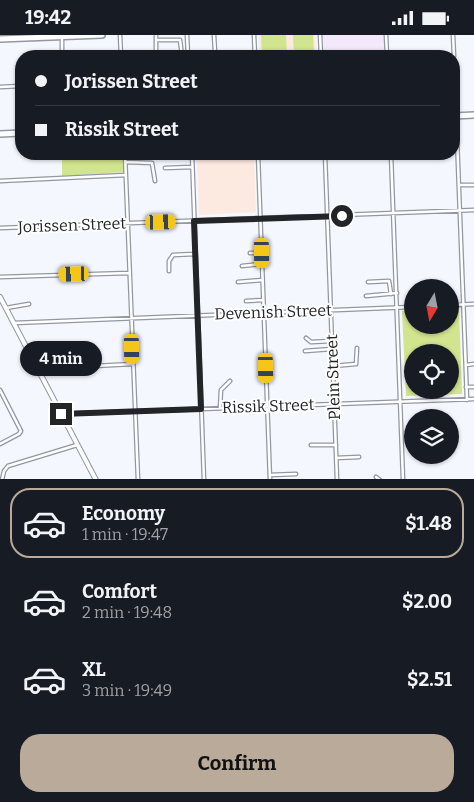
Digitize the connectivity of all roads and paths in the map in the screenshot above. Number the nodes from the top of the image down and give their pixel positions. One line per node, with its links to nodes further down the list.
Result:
1 (102, 35): 10 (main road)
2 (120, 35): 14 (street)
3 (156, 35): 12 (street)
4 (187, 35): 17 (street)
5 (214, 35): 18 (street)
6 (254, 35): 19 (street)
7 (320, 35): 20 (street)
8 (386, 35): 21 (street)
9 (453, 35): 22 (street)
10 (62, 37): 11 (main road); 13 (street)
11 (0, 39)
12 (156, 40): 15 (street); 16 (street)
13 (62, 50)
14 (121, 50)
15 (156, 50)
16 (181, 50)
17 (188, 50)
18 (215, 50)
19 (254, 50)
20 (321, 50)
21 (387, 50)
22 (454, 50)
23 (15, 86): 24 (street)
24 (0, 87)
25 (474, 115): 26 (main road)
26 (460, 116)
27 (15, 133): 28 (main road)
28 (0, 134)
29 (192, 160): 35 (street)
30 (258, 160): 46 (street)
31 (324, 160): 45 (street, Plein Street)
32 (391, 160): 44 (street)
33 (457, 160): 40 (street)
34 (125, 162): 37 (street); 39 (street)
35 (192, 167): 36 (street); 47 (street)
36 (165, 168)
37 (126, 175): 38 (street); 48 (street)
38 (0, 181)
39 (155, 181)
40 (458, 185): 41 (street); 43 (street)
41 (474, 185)
42 (474, 210): 43 (street, Jorissen Street)
43 (460, 211): 44 (street, Jorissen Street); 69 (street)
44 (394, 213): 45 (street, Jorissen Street); 61 (street)
45 (327, 216): 46 (street, Jorissen Street); 74 (street, Plein Street)
46 (260, 218): 47 (street, Jorissen Street); 51 (street)
47 (194, 221): 48 (street, Jorissen Street); 52 (street)
48 (128, 223): 49 (street, Jorissen Street); 56 (street)
49 (0, 228)
50 (250, 253): 51 (street)
51 (262, 253): 53 (street)
52 (195, 254): 55 (street); 76 (street)
53 (262, 265): 54 (street); 58 (street)
54 (242, 266)
55 (169, 271)
56 (129, 273): 57 (street); 77 (street)
57 (0, 277)
58 (262, 280): 59 (street); 65 (street)
59 (238, 282)
60 (368, 282): 62 (street)
61 (397, 293): 62 (street); 71 (street)
62 (391, 294): 63 (street)
63 (366, 295)
64 (0, 297): 73 (street)
65 (263, 300): 66 (street); 75 (street)
66 (246, 301)
67 (29, 304): 73 (street)
68 (459, 304): 69 (street)
69 (464, 304): 70 (street); 86 (street)
70 (474, 304)
71 (397, 307): 72 (street, Devenish Street); 74 (street, Devenish Street); 95 (street)
72 (404, 307)
73 (6, 308): 78 (street)
74 (331, 310): 75 (street, Devenish Street); 80 (street, Plein Street)
75 (263, 312): 76 (street, Devenish Street); 99 (street)
76 (197, 314): 77 (street, Devenish Street); 101 (street)
77 (131, 317): 78 (street, Devenish Street); 84 (street)
78 (13, 323): 88 (street)
79 (306, 338): 80 (street)
80 (332, 341): 82 (street, Plein Street)
81 (357, 348): 87 (street)
82 (332, 349): 83 (street); 87 (street, Plein Street)
83 (305, 351)
84 (133, 364): 88 (street); 102 (street)
85 (474, 364): 86 (street)
86 (466, 365): 90 (street)
87 (333, 366): 97 (street, Plein Street)
88 (37, 369): 103 (street)
89 (230, 381): 100 (street)
90 (466, 387): 91 (street); 94 (street)
91 (474, 387)
92 (0, 391): 96 (street)
93 (474, 399): 94 (street, Rissik Street)
94 (467, 400): 95 (street, Rissik Street)
95 (401, 401): 97 (street, Rissik Street); 119 (street)
96 (6, 402): 98 (street); 104 (street)
97 (334, 403): 99 (street, Rissik Street); 107 (street, Plein Street)
98 (0, 405)
99 (267, 406): 100 (street, Rissik Street); 111 (street)
100 (220, 408): 101 (street, Rissik Street)
101 (201, 409): 102 (street, Rissik Street); 116 (street)
102 (134, 412): 103 (street, Rissik Street); 115 (street)
103 (61, 414): 105 (street)
104 (0, 444)
105 (77, 445): 113 (street); 114 (street)
106 (311, 445): 107 (street)
107 (336, 445): 108 (street, Plein Street)
108 (336, 457): 109 (street); 117 (street, Plein Street)
109 (359, 457)
110 (296, 474): 111 (street)
111 (270, 477)
112 (376, 477): 118 (street)
113 (2, 479)
114 (96, 479)
115 (138, 479)
116 (204, 479)
117 (337, 479)
118 (380, 479)
119 (403, 479)

